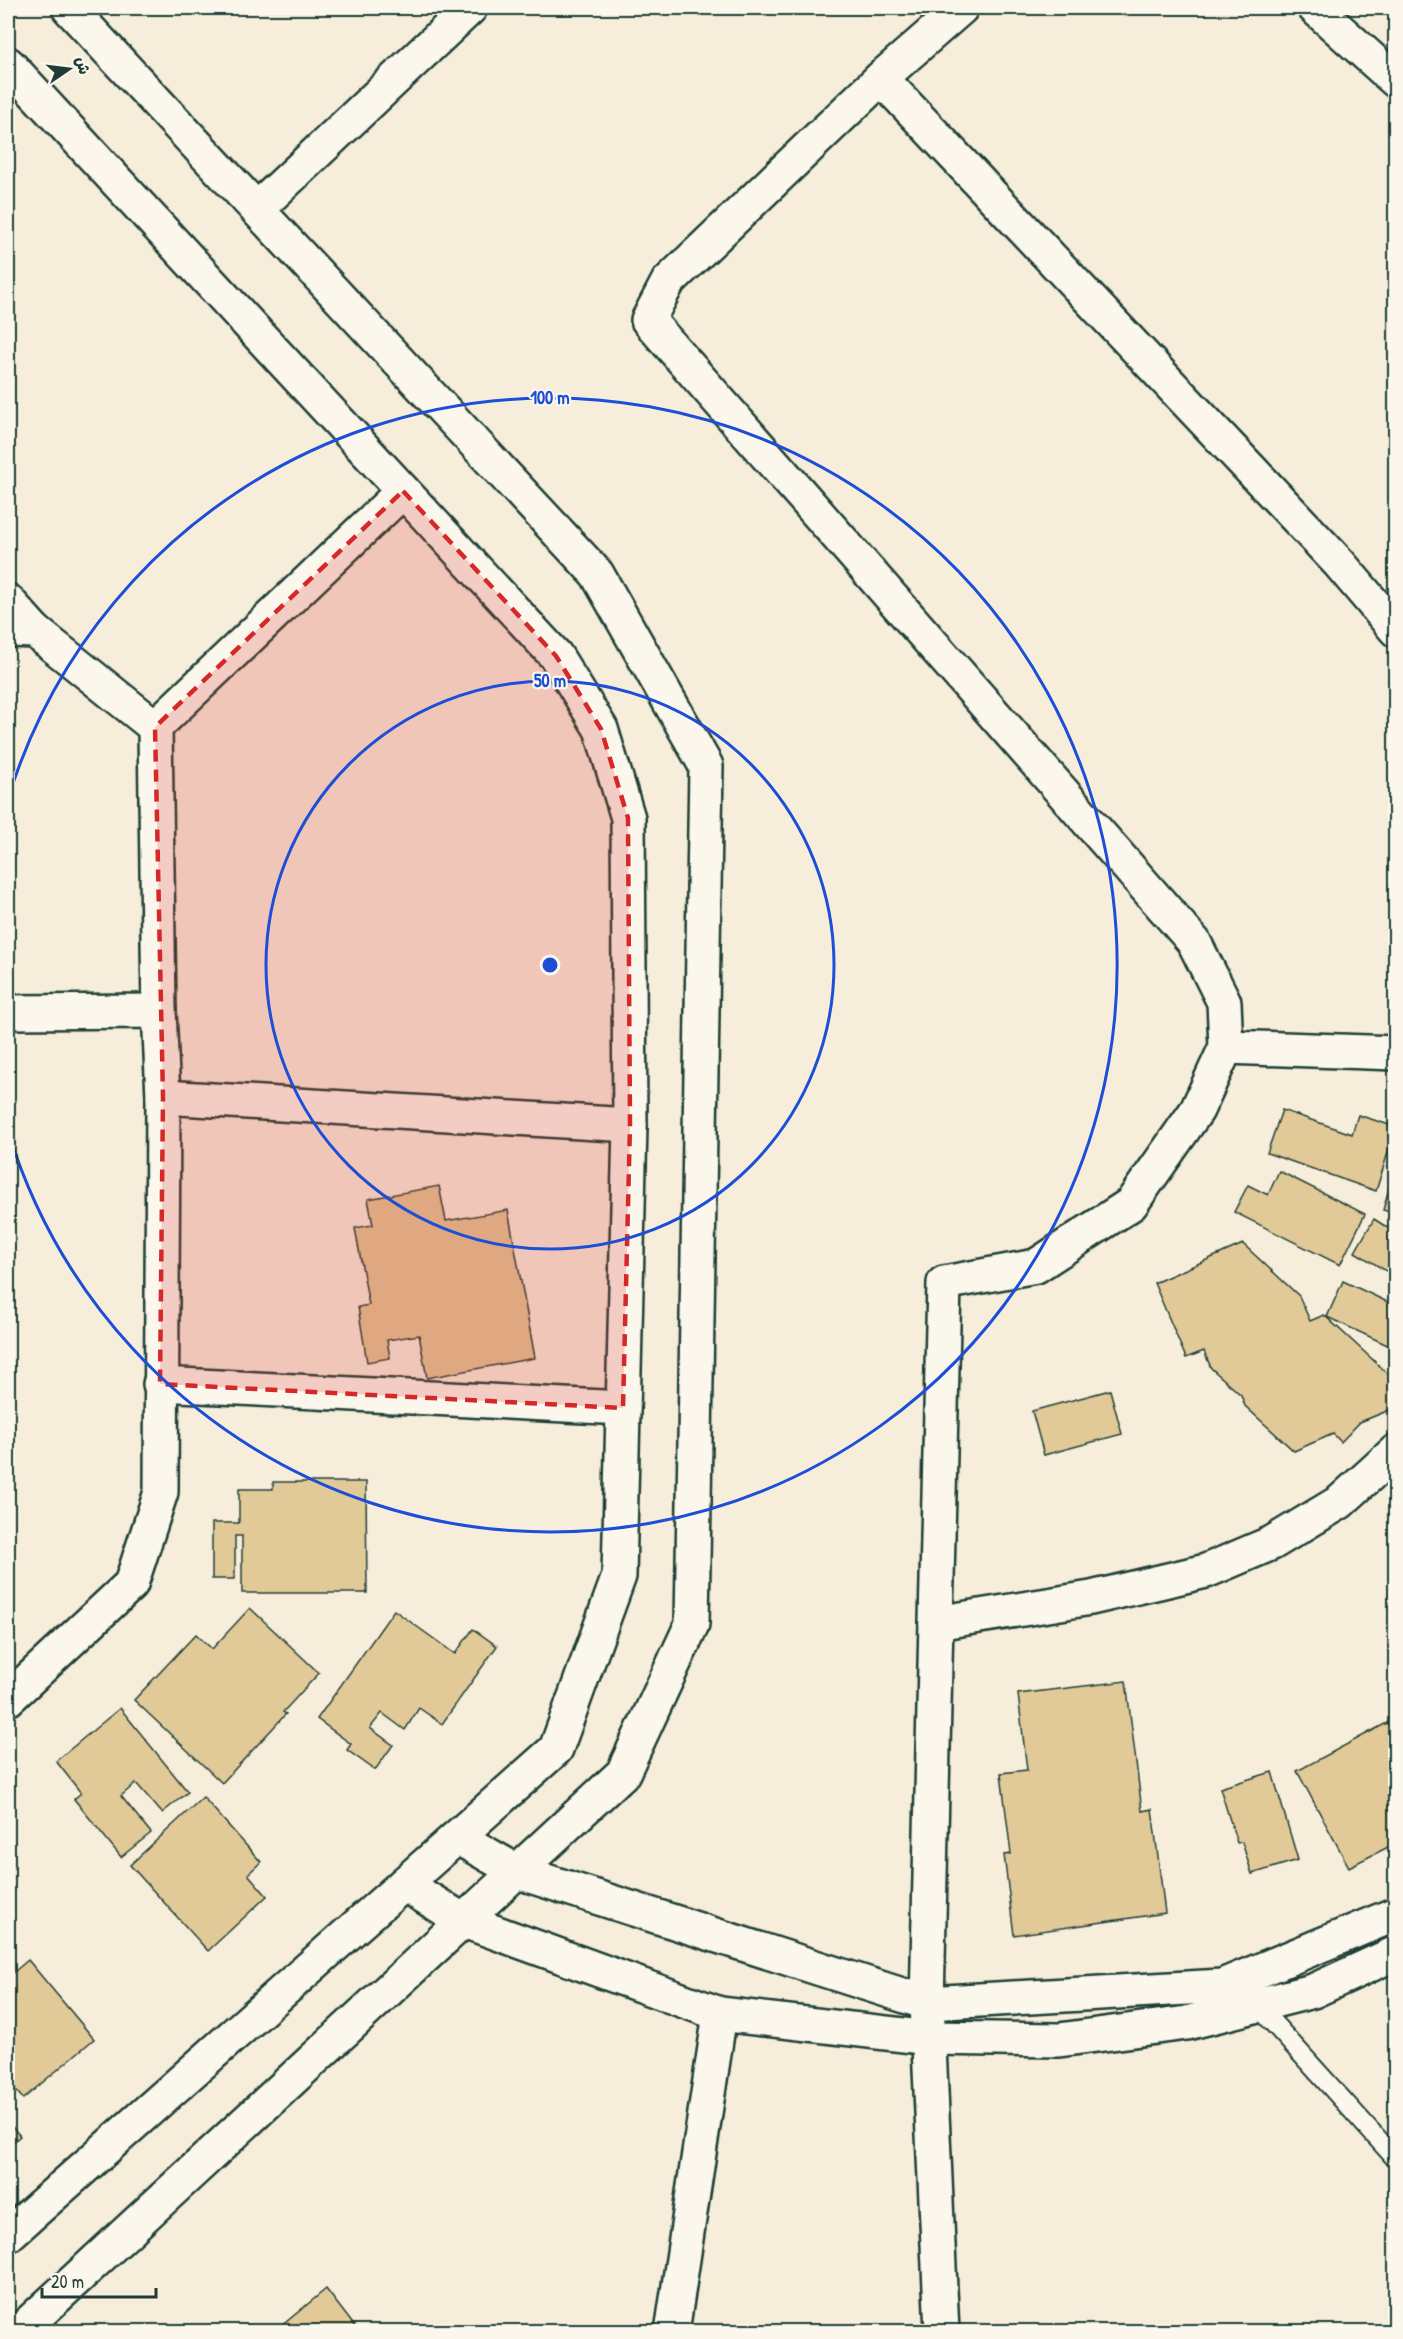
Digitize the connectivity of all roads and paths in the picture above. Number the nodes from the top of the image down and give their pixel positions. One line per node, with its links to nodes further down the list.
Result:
1 (69, 8): 8 (street)
2 (470, 8): 8 (street)
3 (961, 8): 6 (street)
4 (1315, 8): 7 (street)
5 (8, 64): 9 (street)
6 (881, 78): 12 (street); 16 (street)
7 (1395, 81)
8 (257, 209): 26 (street)
9 (403, 491): 13 (street); 19 (street)
10 (8, 601): 11 (street)
11 (21, 630): 13 (street)
12 (1395, 630)
13 (155, 727): 14 (street)
14 (159, 1011): 15 (street); 18 (street)
15 (8, 1012)
16 (1226, 1047): 17 (street); 23 (street)
17 (1395, 1053)
18 (163, 1097): 19 (street); 20 (street)
19 (630, 1125): 21 (street)
20 (160, 1384): 21 (street); 24 (street)
21 (623, 1408): 25 (street)
22 (1395, 1451): 23 (street)
23 (936, 1623): 31 (street)
24 (8, 1700)
25 (457, 1837): 26 (street); 27 (street)
26 (518, 1872): 29 (street); 31 (street)
27 (404, 1884): 29 (street); 36 (street)
28 (1395, 1914): 31 (street)
29 (464, 1921): 33 (street); 37 (street)
30 (1395, 1953): 32 (street)
31 (927, 2003): 34 (street)
32 (1257, 2005): 34 (street); 35 (lane)
33 (720, 2014): 34 (street); 38 (street)
34 (930, 2038): 39 (street)
35 (1395, 2159)
36 (8, 2235)
37 (19, 2331)
38 (672, 2331)
39 (942, 2331)

